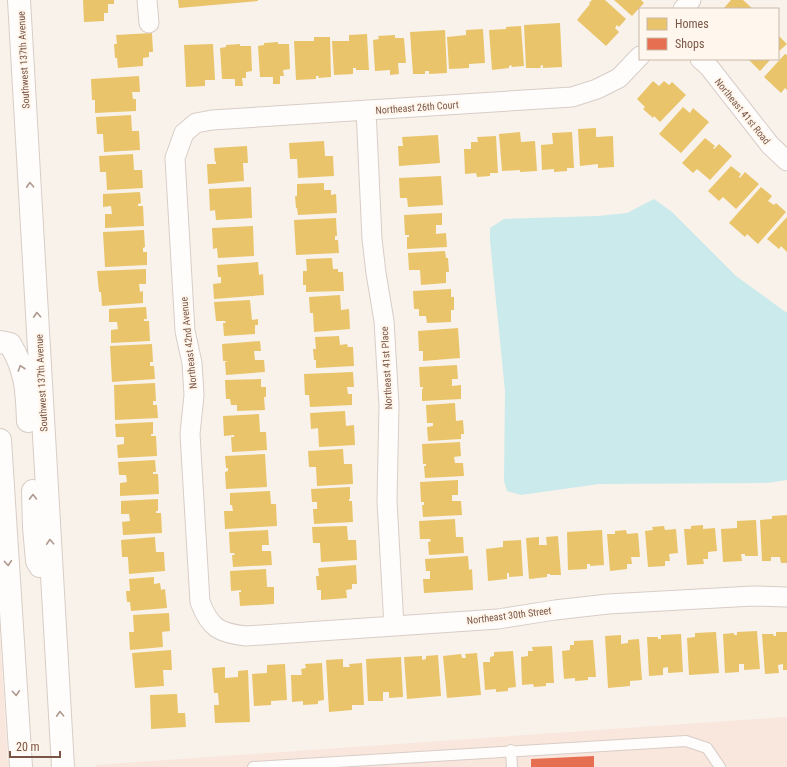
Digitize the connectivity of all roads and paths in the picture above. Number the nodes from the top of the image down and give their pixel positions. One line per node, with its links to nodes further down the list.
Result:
1 (19, 0): 14 (main road, Southwest 137th Avenue, one-way to 1)
2 (147, 0): 5 (street)
3 (691, 0): 4 (street)
4 (684, 8)
5 (149, 23)
6 (639, 57): 8 (street, Northeast 26th Court)
7 (701, 60): 10 (street, Northeast 41st Road)
8 (366, 110): 9 (street, Northeast 26th Court); 16 (street, Northeast 41st Place)
9 (184, 134): 17 (street, Northeast 42nd Avenue)
10 (787, 161)
11 (0, 342): 14 (main road, one-way to 11)
12 (0, 440): 13 (main road)
13 (3, 528): 19 (main road, one-way to 19)
14 (53, 587): 20 (main road, Southwest 137th Avenue, one-way to 14)
15 (787, 597): 16 (street, Northeast 30th Street)
16 (394, 626): 17 (street, Northeast 30th Street)
17 (231, 634)
18 (511, 750): 22 (lane); 23 (lane); 24 (lane)
19 (21, 767)
20 (63, 767)
21 (253, 767): 22 (lane)
22 (266, 767)
23 (512, 767)
24 (720, 767)

